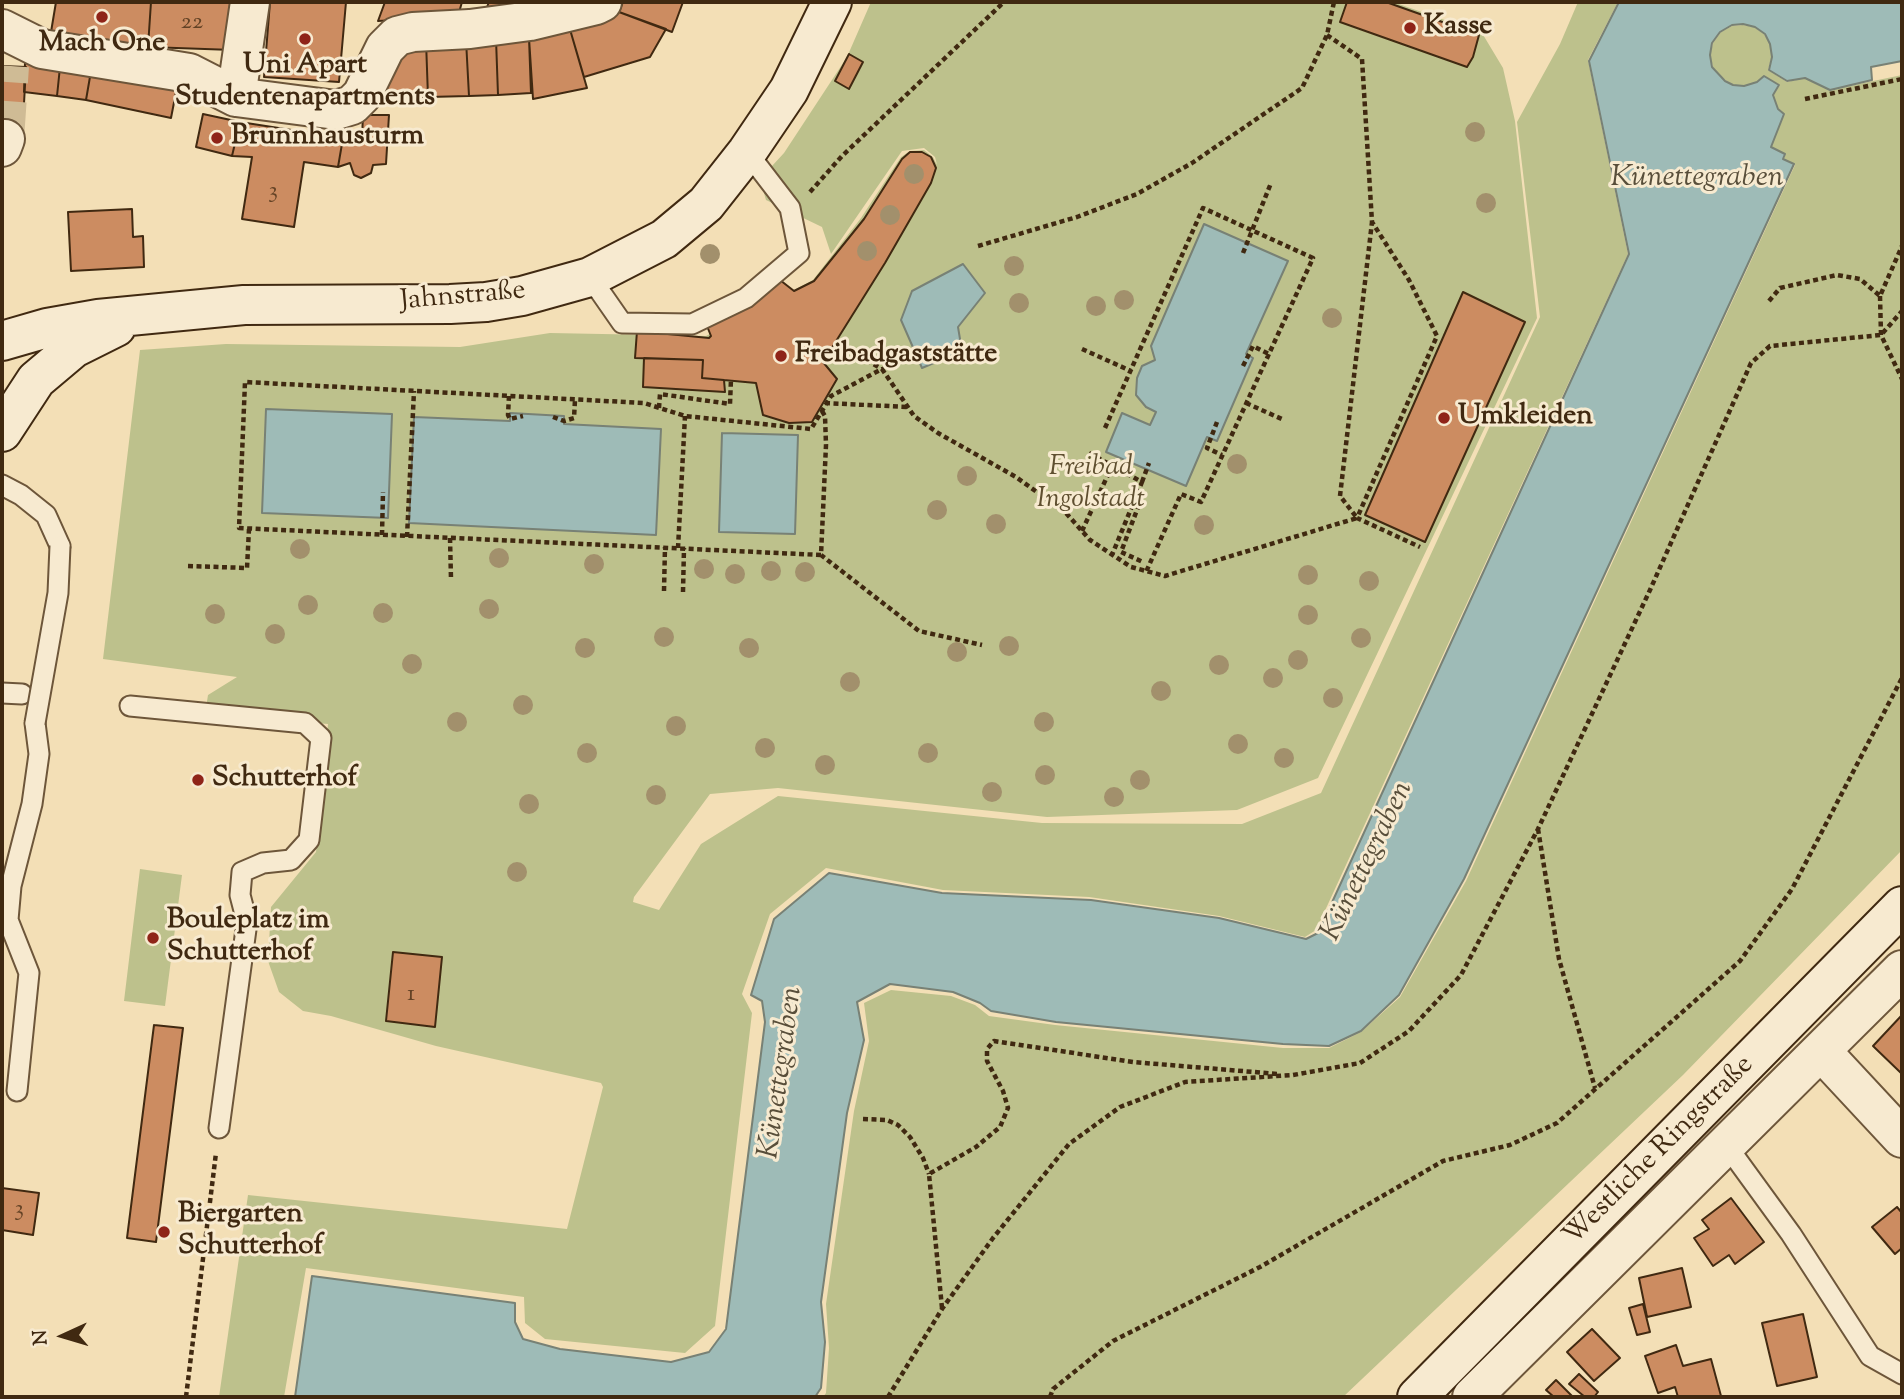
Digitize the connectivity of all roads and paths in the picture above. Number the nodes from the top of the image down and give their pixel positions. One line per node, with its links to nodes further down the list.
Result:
1 (7, 2): 9 (street)
2 (250, 2): 11 (street)
3 (602, 2): 7 (street)
4 (832, 2): 13 (street, Jahnstraße)
5 (1004, 2): 15 (path)
6 (1335, 2): 8 (path)
7 (474, 15): 11 (street)
8 (1327, 35): 16 (path); 19 (path)
9 (4, 38): 11 (street)
10 (1902, 79): 12 (path)
11 (236, 97)
12 (1805, 99)
13 (747, 152): 21 (street, Jahnstraße); 21 (lane)
14 (1271, 183): 17 (path)
15 (804, 199)
16 (1372, 222): 61 (path); 61 (path)
17 (1252, 231): 20 (path); 30 (path); 33 (path)
18 (1902, 246): 22 (path)
19 (978, 247)
20 (1243, 253)
21 (590, 277): 25 (street, Jahnstraße)
22 (1880, 296): 23 (path); 26 (path)
23 (1769, 301)
24 (1902, 311): 26 (path)
25 (137, 317): 27 (street, Jahnstraße); 52 (street)
26 (1881, 335): 35 (path); 83 (path)
27 (2, 341)
28 (837, 343): 32 (path)
29 (1082, 349): 33 (path)
30 (1269, 354): 31 (path); 41 (path)
31 (1242, 366)
32 (883, 369): 42 (path); 43 (path)
33 (1131, 371): 51 (path)
34 (732, 379): 37 (path)
35 (1902, 379)
36 (725, 386): 37 (path)
37 (732, 387): 44 (path)
38 (414, 391): 39 (path); 62 (path); 65 (path)
39 (509, 396): 40 (path); 46 (path)
40 (575, 400): 44 (path); 48 (path)
41 (1246, 402): 49 (path); 54 (path)
42 (825, 403): 43 (path); 45 (path)
43 (908, 407): 63 (path)
44 (659, 408): 47 (path)
45 (822, 411): 47 (path); 70 (path)
46 (523, 416)
47 (685, 416): 69 (path)
48 (553, 417)
49 (1284, 420)
50 (1217, 422): 54 (path)
51 (1105, 428)
52 (2, 432)
53 (1089, 453): 56 (path)
54 (1222, 454): 74 (path)
55 (1149, 463): 57 (path)
56 (1112, 466): 57 (path); 63 (path)
57 (1142, 482): 60 (path)
58 (2, 485): 89 (lane, bridge)
59 (383, 492): 64 (path)
60 (1135, 499): 71 (path); 72 (path)
61 (1357, 518): 68 (path); 74 (path)
62 (249, 529): 64 (path); 73 (path)
63 (1082, 531): 71 (path)
64 (382, 535): 65 (path)
65 (407, 537): 66 (path)
66 (450, 538): 67 (path); 75 (path)
67 (665, 547): 69 (path); 76 (path)
68 (1420, 547)
69 (681, 548): 70 (path); 77 (path)
70 (821, 555): 78 (path)
71 (1112, 555): 74 (path)
72 (1142, 560)
73 (188, 566)
74 (1146, 572)
75 (452, 579)
76 (664, 591)
77 (683, 592)
78 (982, 645)
79 (1902, 678): 88 (path)
80 (2, 692): 81 (lane)
81 (22, 694)
82 (130, 706): 91 (lane)
83 (1538, 829): 87 (path); 88 (path)
84 (1902, 906): 100 (street, Westliche Ringstraße)
85 (1902, 970): 86 (street, Westliche Ringstraße)
86 (1822, 1052): 92 (street); 93 (street, Westliche Ringstraße)
87 (1293, 1075): 94 (path); 95 (path)
88 (1595, 1088): 99 (path)
89 (17, 1091)
90 (863, 1119): 94 (path)
91 (219, 1128): 97 (path)
92 (1902, 1138)
93 (1727, 1146): 96 (lane); 101 (street, Westliche Ringstraße)
94 (929, 1174): 95 (path)
95 (942, 1309): 98 (path)
96 (1902, 1374)
97 (186, 1397)
98 (888, 1397)
99 (1050, 1397)
100 (1417, 1397)
101 (1472, 1397)

